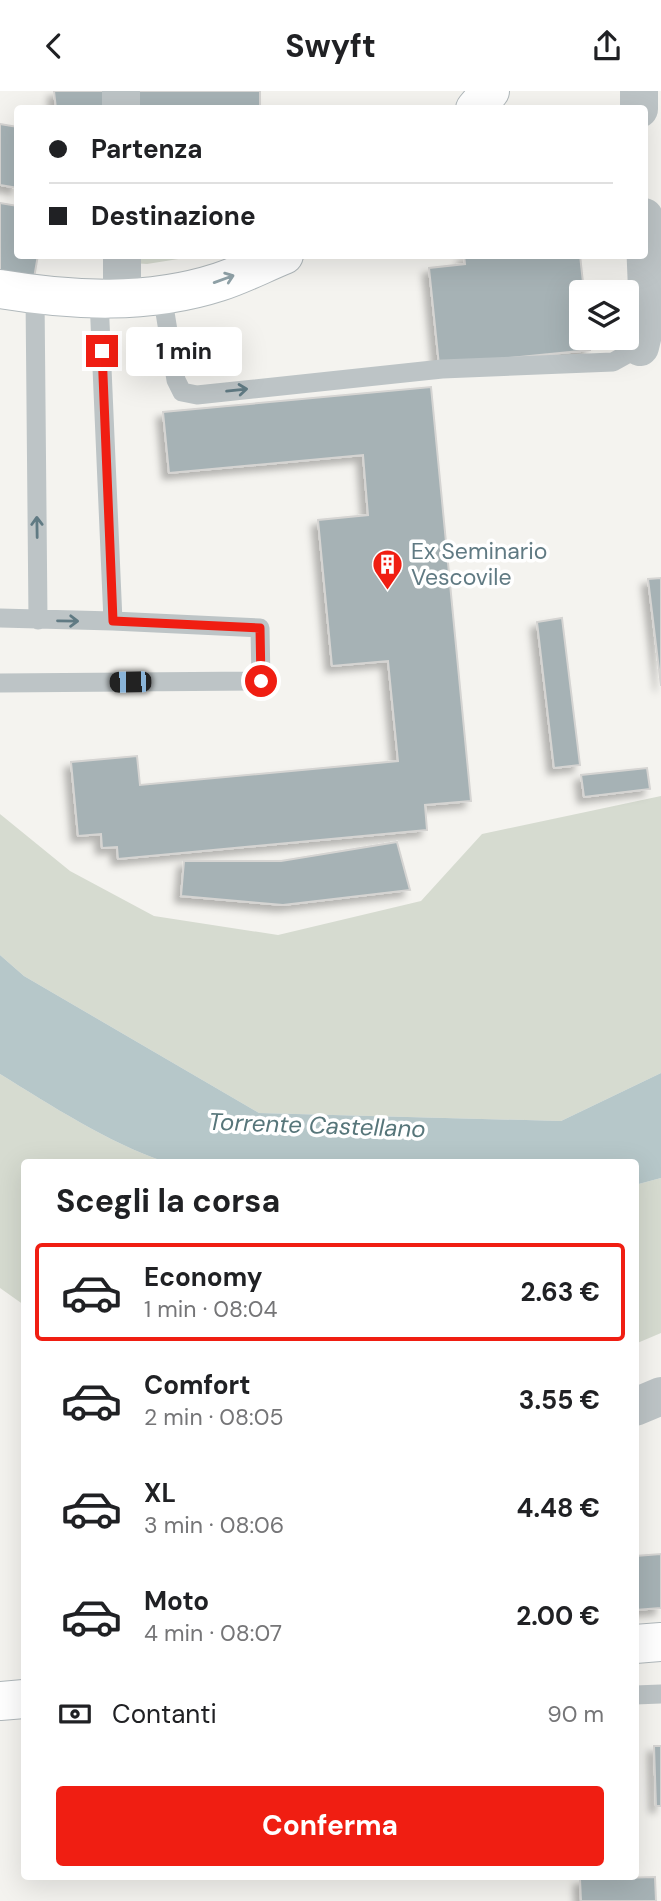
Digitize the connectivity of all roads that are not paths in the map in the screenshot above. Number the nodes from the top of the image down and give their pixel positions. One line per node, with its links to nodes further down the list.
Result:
1 (490, 91): 2 (street)
2 (478, 105)
3 (121, 259): 8 (street)
4 (274, 259): 7 (street, one-way to 4)
5 (646, 259): 9 (street)
6 (17, 292): 8 (street); 11 (lane, one-way to 6)
7 (162, 294): 8 (street); 9 (lane, one-way to 9)
8 (111, 299): 12 (lane)
9 (640, 347)
10 (0, 618): 11 (lane)
11 (38, 620): 12 (lane, one-way to 12)
12 (113, 621): 13 (lane)
13 (0, 683)
14 (661, 1396): 15 (street)
15 (639, 1405)
16 (661, 1642): 17 (street)
17 (639, 1644)
18 (661, 1694): 19 (lane)
19 (639, 1695)
20 (21, 1699): 21 (street)
21 (0, 1701)

